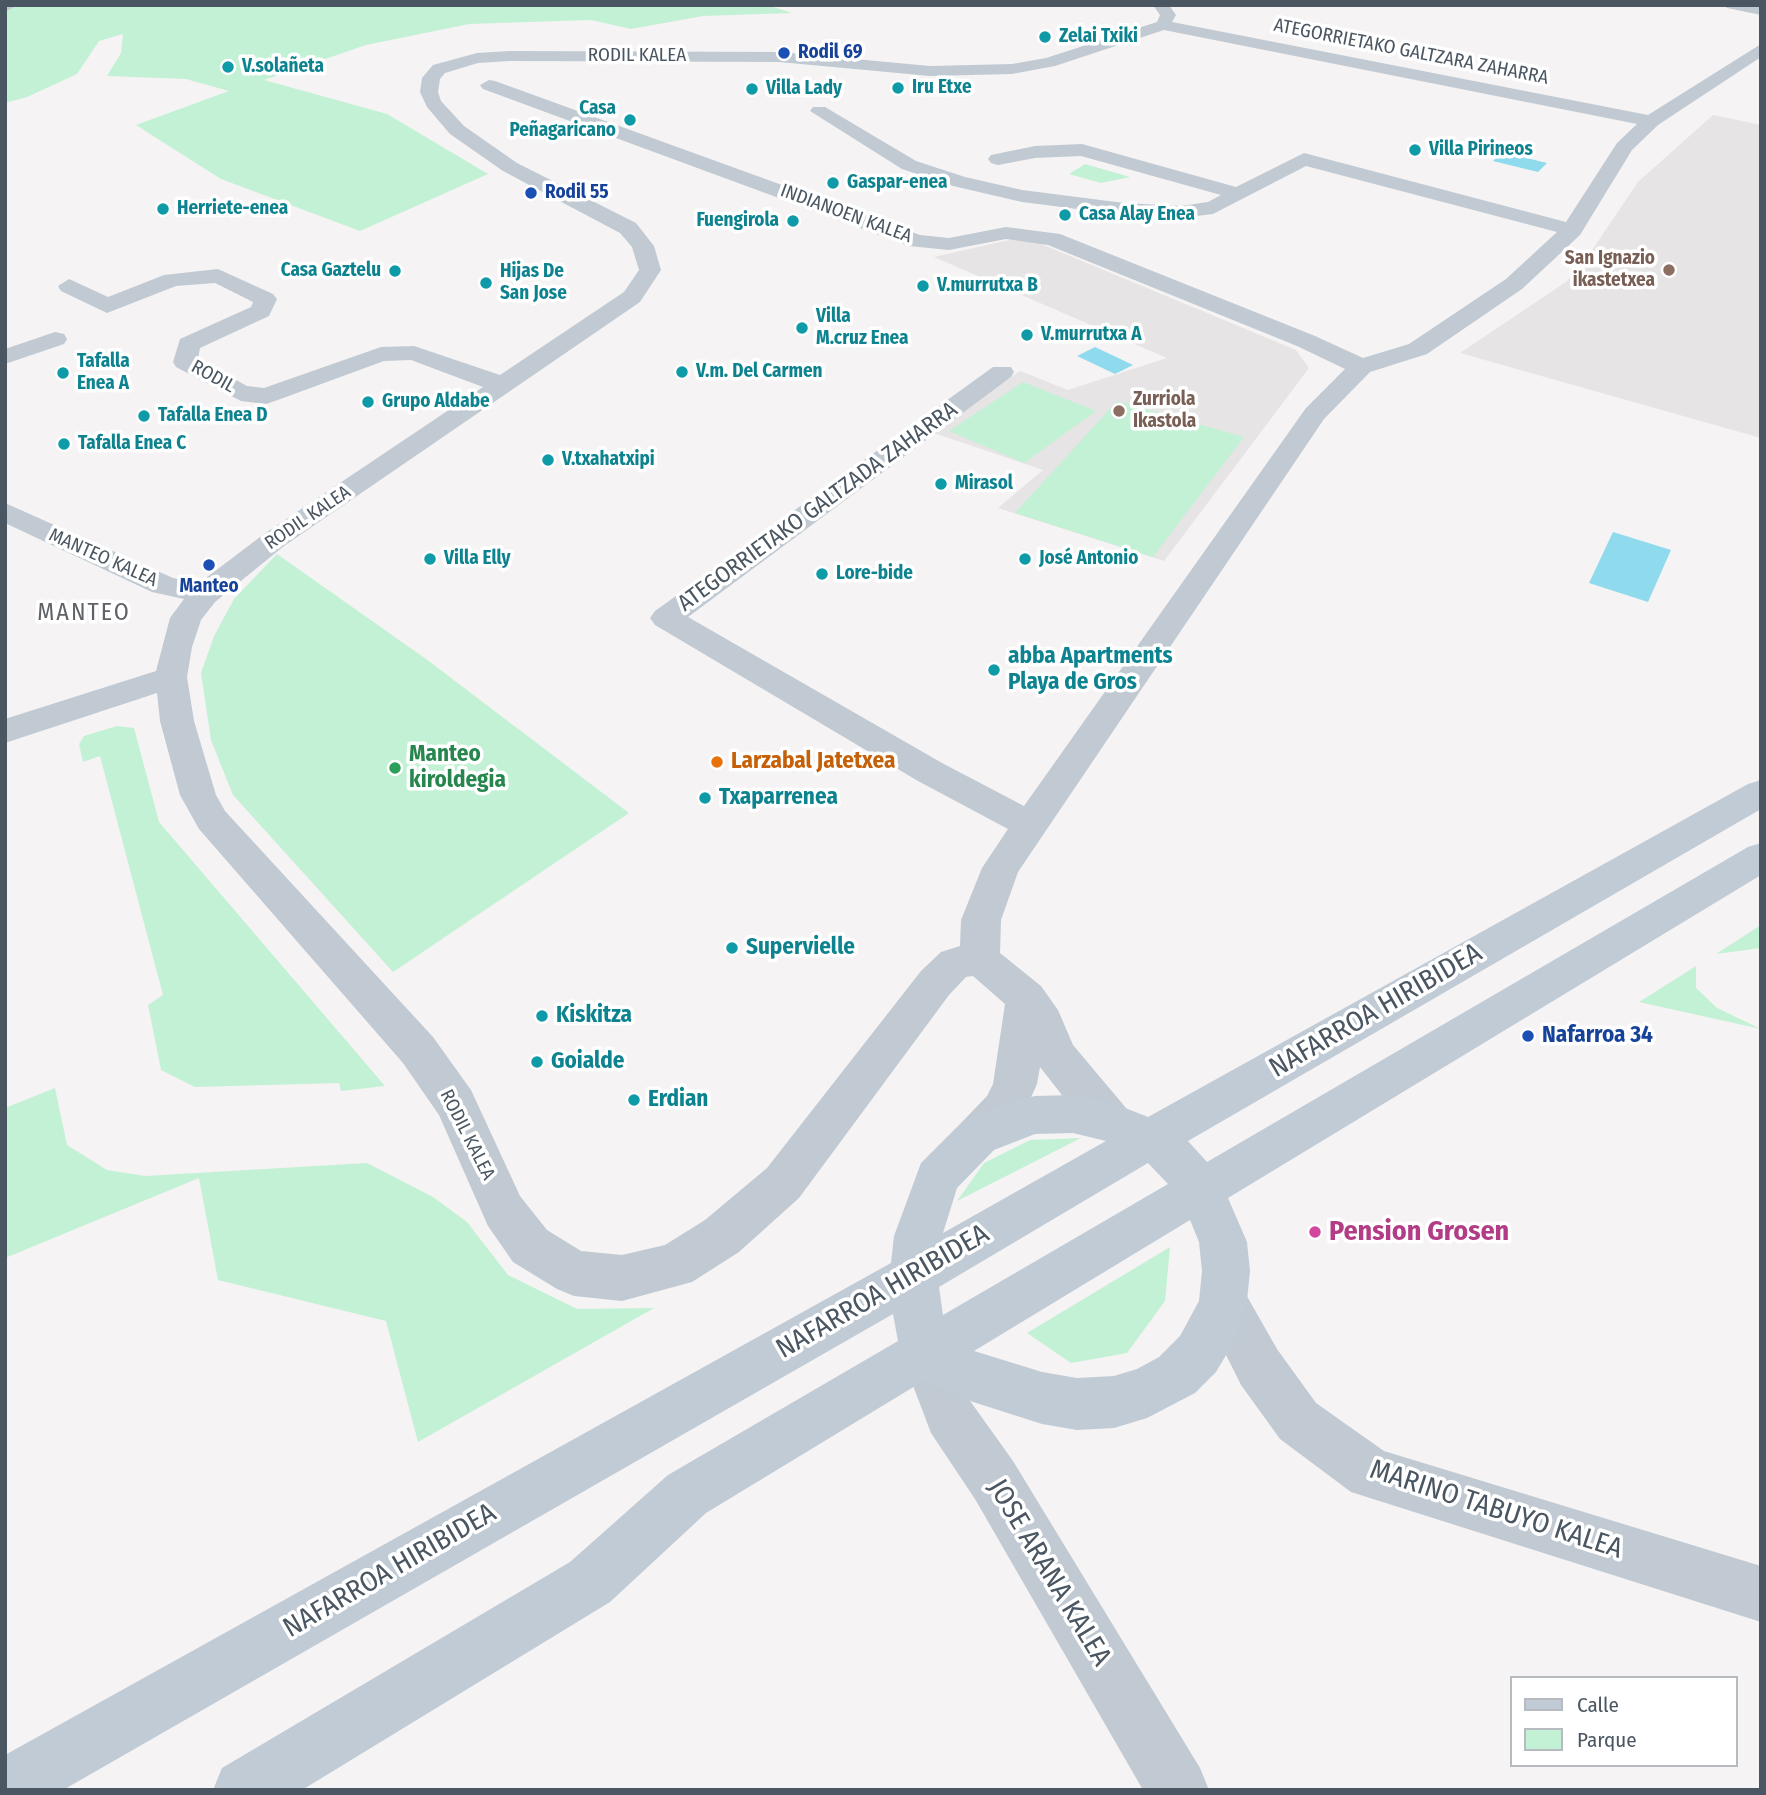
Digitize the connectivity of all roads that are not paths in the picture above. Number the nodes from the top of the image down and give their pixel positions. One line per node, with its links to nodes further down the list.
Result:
1 (10, 5): 4 (street)
2 (1161, 5): 6 (street)
3 (1732, 5): 5 (street)
4 (5, 7)
5 (1761, 10)
6 (1163, 25): 10 (street, ATEGORRIETAKO GALTZARA ZAHARRA); 19 (street, RODIL KALEA)
7 (1761, 49): 10 (street)
8 (489, 85): 17 (street, INDIANOEN KALEA)
9 (819, 111): 12 (street)
10 (1651, 121): 13 (street)
11 (998, 159): 12 (street)
12 (1238, 194): 13 (street)
13 (1572, 230): 17 (street)
14 (69, 286): 19 (street, RODIL)
15 (55, 339): 16 (street)
16 (5, 357)
17 (1361, 367): 25 (street)
18 (1002, 372): 25 (street, ATEGORRIETAKO GALTZADA ZAHARRA)
19 (514, 380): 21 (street, RODIL KALEA)
20 (5, 512): 21 (street, MANTEO KALEA)
21 (204, 595): 22 (street, RODIL KALEA)
22 (172, 677): 23 (street); 27 (street, RODIL KALEA)
23 (5, 731)
24 (1761, 793): 31 (main road, NAFARROA HIRIBIDEA)
25 (1030, 825): 27 (street)
26 (1761, 857): 32 (main road)
27 (979, 959): 28 (street)
28 (1026, 998): 29 (street); 30 (street)
29 (1110, 1122): 30 (main road); 31 (main road)
30 (978, 1136): 33 (main road)
31 (1151, 1139): 32 (main road); 33 (main road, NAFARROA HIRIBIDEA)
32 (1200, 1189): 34 (main road); 35 (main road)
33 (914, 1276): 35 (main road); 37 (main road, NAFARROA HIRIBIDEA)
34 (1223, 1301): 35 (main road); 36 (street, MARINO TABUYO KALEA)
35 (926, 1354): 38 (main road); 39 (street, JOSE ARANA KALEA)
36 (1761, 1594)
37 (5, 1789)
38 (244, 1790)
39 (1178, 1790)

